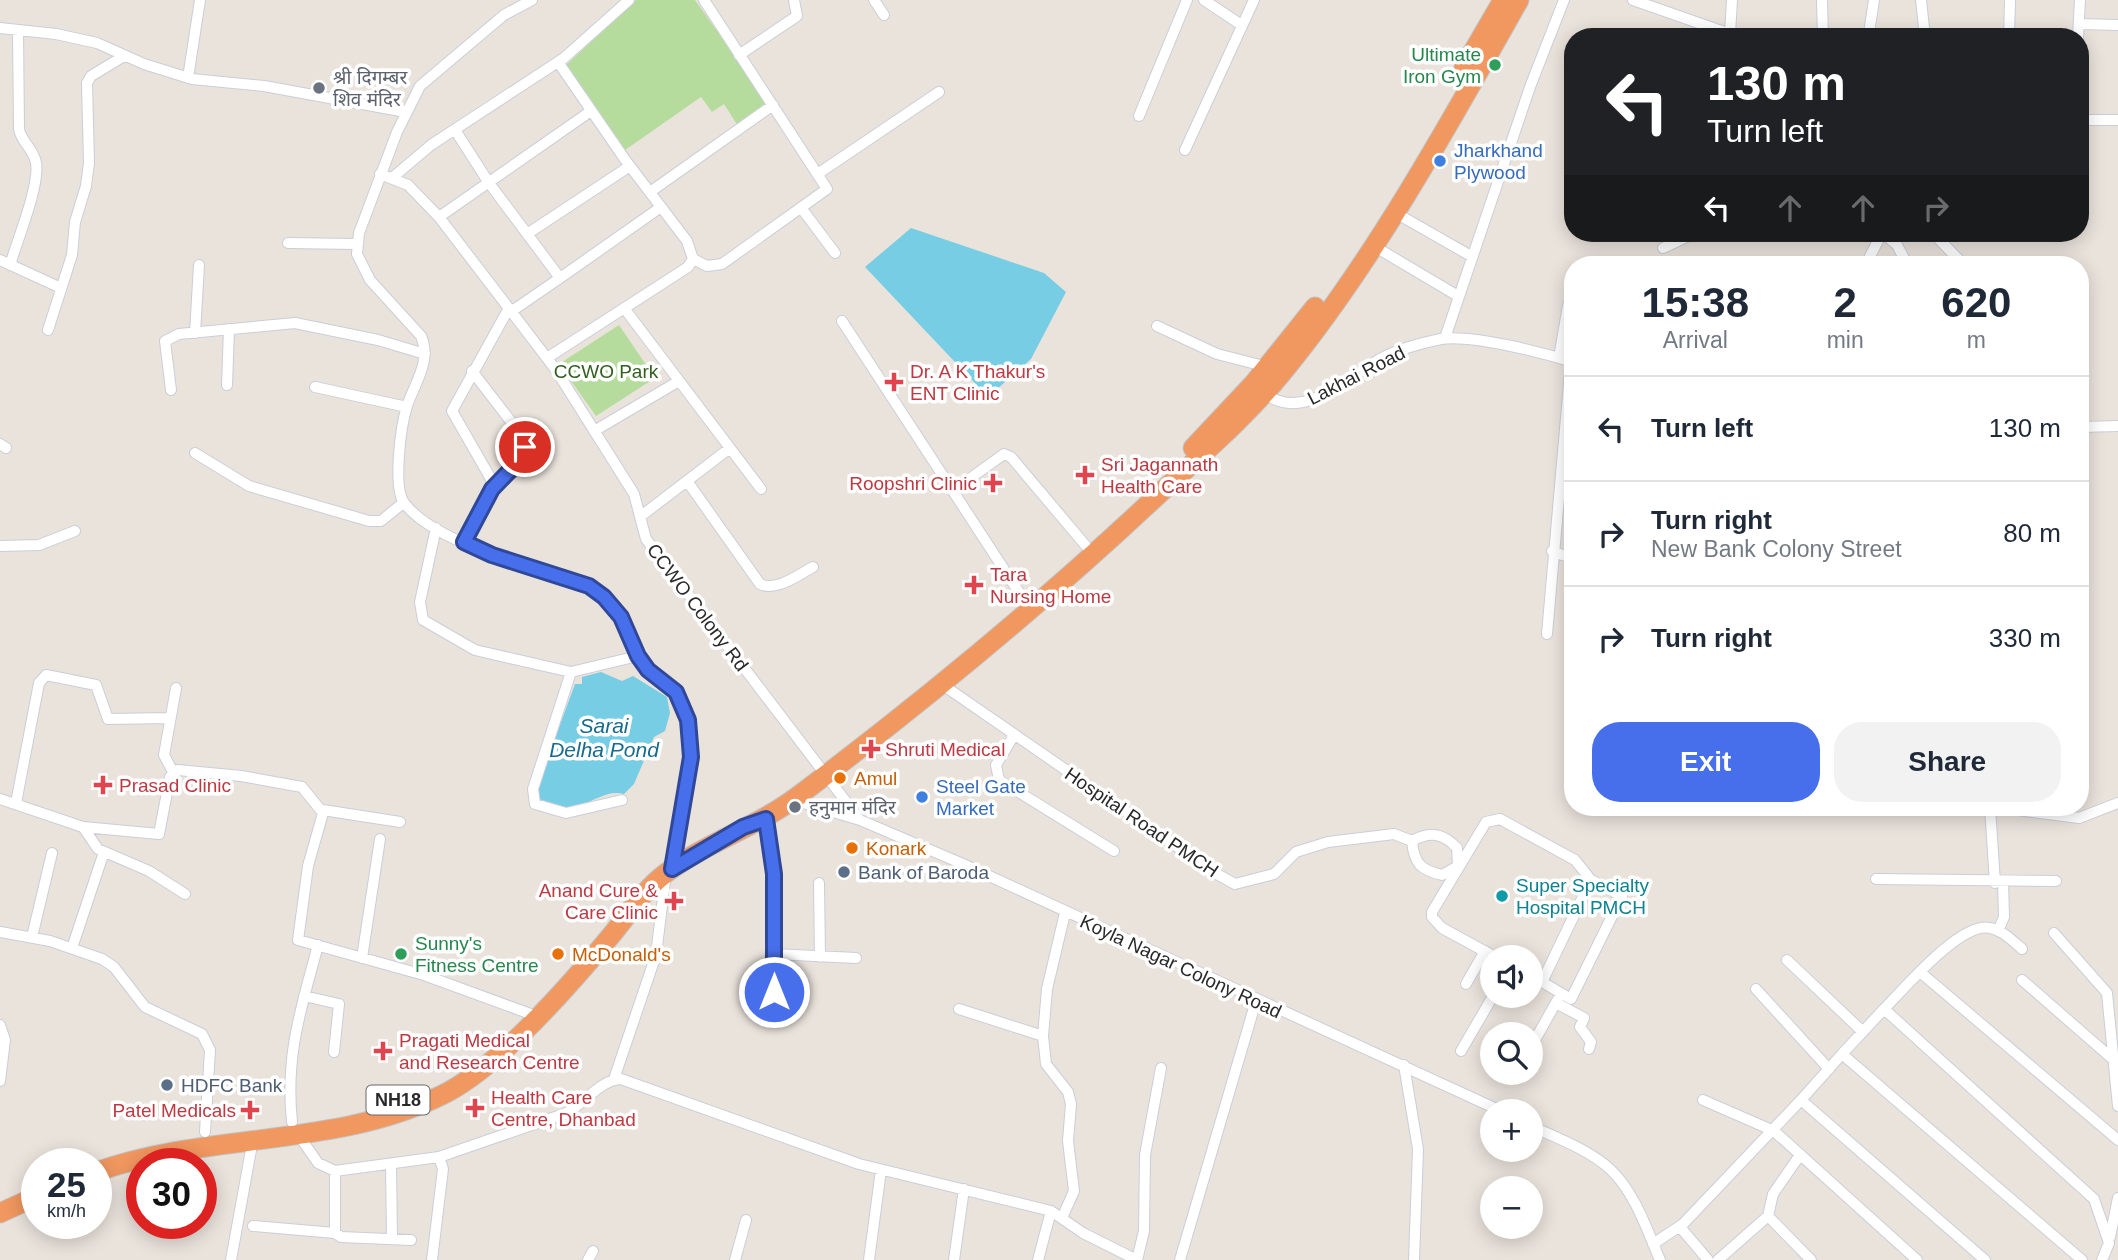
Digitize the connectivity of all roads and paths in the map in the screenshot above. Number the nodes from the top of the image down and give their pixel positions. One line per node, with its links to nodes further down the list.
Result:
1 (200, 0): 36 (street)
2 (532, 0): 40 (street)
3 (629, 0): 35 (street)
4 (704, 0): 33 (street)
5 (794, 0): 33 (street)
6 (874, 0): 20 (street)
7 (1187, 0): 41 (street)
8 (1204, 0): 21 (street)
9 (1254, 0): 21 (street)
10 (1503, 0): 85 (highway, NH18)
11 (1518, 0): 54 (highway, NH18)
12 (1564, 0): 64 (street)
13 (1633, 0): 25 (street)
14 (1732, 0): 26 (street)
15 (1822, 0): 27 (street)
16 (1874, 0): 28 (street)
17 (1921, 0): 29 (street)
18 (2010, 0): 30 (street)
19 (2080, 0): 22 (street)
20 (884, 15)
21 (1240, 24): 45 (street)
22 (2079, 24): 23 (street); 31 (street)
23 (2118, 25)
24 (0, 28): 32 (street)
25 (1712, 28)
26 (1730, 28)
27 (1824, 28)
28 (1870, 28)
29 (1924, 28)
30 (2009, 28)
31 (2079, 28)
32 (18, 30): 34 (street); 67 (street)
33 (739, 55): 38 (street)
34 (124, 56): 36 (street); 70 (street)
35 (558, 62): 39 (street); 44 (street)
36 (188, 78): 40 (street)
37 (939, 92): 47 (street)
38 (773, 104): 47 (street); 51 (street)
39 (591, 111): 46 (street); 50 (street)
40 (406, 112): 48 (street)
41 (1139, 117)
42 (2089, 120): 43 (street)
43 (2118, 120)
44 (455, 130): 49 (street); 50 (street)
45 (1185, 150)
46 (630, 166): 51 (street); 56 (street)
47 (819, 173): 53 (street)
48 (380, 174): 49 (street, CCWO Colony Rd); 60 (street)
49 (393, 178): 55 (street, CCWO Colony Rd)
50 (489, 183): 55 (street); 56 (street)
51 (650, 192): 52 (street)
52 (661, 207): 66 (street); 69 (street)
53 (802, 209): 63 (street); 66 (street)
54 (1394, 212): 61 (highway, NH18); 64 (street)
55 (439, 217): 73 (street, CCWO Colony Rd)
56 (527, 234): 69 (street)
57 (1676, 242): 62 (street)
58 (1942, 242): 65 (street)
59 (288, 243): 60 (street)
60 (356, 244): 81 (street)
61 (1372, 245): 71 (street); 90 (highway, NH18)
62 (1663, 248)
63 (835, 253)
64 (1471, 256): 71 (street)
65 (1955, 256)
66 (693, 259): 72 (street)
67 (5, 262): 70 (street)
68 (199, 265): 79 (street)
69 (560, 278): 73 (street)
70 (61, 288): 77 (street)
71 (1458, 296): 80 (street)
72 (624, 308): 82 (street); 87 (street)
73 (510, 309): 82 (street, CCWO Colony Rd); 86 (street)
74 (842, 321): 102 (street)
75 (1157, 326): 85 (street)
76 (1564, 329): 83 (street)
77 (48, 330)
78 (229, 330): 79 (street); 81 (street); 88 (street)
79 (195, 332): 91 (street)
80 (1445, 338): 83 (street, Lakhai Road); 90 (street, Lakhai Road)
81 (425, 354): 92 (street)
82 (547, 358): 95 (street, CCWO Colony Rd)
83 (1559, 358): 84 (street, Lakhai Road)
84 (1564, 360)
85 (1268, 367): 90 (highway, NH18)
86 (472, 371): 100 (street); 100 (street)
87 (679, 381): 95 (street); 96 (street)
88 (227, 385)
89 (315, 387): 92 (street)
90 (1259, 388): 109 (highway, NH18); 113 (highway, NH18)
91 (171, 390)
92 (407, 407): 103 (street)
93 (2118, 426): 94 (street)
94 (2089, 428)
95 (594, 431): 104 (street, CCWO Colony Rd)
96 (730, 448): 99 (street); 101 (street)
97 (195, 453): 103 (street)
98 (1564, 477): 110 (street)
99 (687, 481): 104 (street); 112 (street)
100 (492, 489): 107 (street)
101 (761, 489)
102 (954, 490): 109 (street); 114 (street)
103 (403, 503): 105 (street)
104 (641, 516): 122 (street, CCWO Colony Rd)
105 (436, 528): 107 (street); 117 (street)
106 (75, 531): 108 (street)
107 (464, 542): 116 (street)
108 (0, 546)
109 (1086, 546): 113 (highway, NH18)
110 (1552, 551): 111 (street); 115 (street)
111 (1564, 556)
112 (813, 567)
113 (1048, 588): 114 (highway, NH18); 118 (highway, NH18)
114 (1024, 600): 122 (highway, NH18)
115 (1547, 634)
116 (638, 656): 117 (street); 145 (street)
117 (571, 672): 125 (street)
118 (940, 683): 121 (street, Hospital Road PMCH); 122 (highway, NH18)
119 (176, 688): 120 (street)
120 (170, 718): 123 (street); 127 (street)
121 (1014, 735): 140 (street, Hospital Road PMCH); 141 (street)
122 (823, 771): 126 (highway, NH18); 135 (street, Koyla Nagar Colony Road); 138 (highway, NH18)
123 (173, 772): 129 (street); 137 (street)
124 (0, 799): 127 (street)
125 (622, 800)
126 (793, 800): 134 (highway, NH18); 135 (street, Koyla Nagar Colony Road)
127 (16, 803): 137 (street)
128 (2118, 803): 130 (street)
129 (323, 810): 136 (street); 157 (street)
130 (2089, 814)
131 (1993, 816): 149 (street)
132 (2063, 816): 133 (street)
133 (2084, 816)
134 (766, 819): 138 (highway, NH18); 161 (street)
135 (860, 820): 152 (street, Koyla Nagar Colony Road)
136 (400, 822)
137 (83, 827): 142 (street)
138 (743, 827): 145 (highway, NH18)
139 (380, 839): 163 (street)
140 (1412, 841): 144 (street); 144 (street)
141 (1114, 851)
142 (104, 852): 151 (street); 158 (street)
143 (52, 853): 156 (street)
144 (1458, 866): 147 (street); 159 (street)
145 (669, 871): 180 (highway, NH18); 193 (street)
146 (1876, 879): 149 (street)
147 (1591, 880): 167 (street); 175 (street)
148 (2056, 881): 149 (street)
149 (1999, 882): 153 (street)
150 (819, 883): 162 (street)
151 (185, 894)
152 (1065, 913): 176 (street, Koyla Nagar Colony Road); 184 (street)
153 (1998, 931): 160 (street); 168 (street)
154 (0, 932): 156 (street)
155 (2054, 933): 189 (street)
156 (32, 937): 158 (street)
157 (318, 945): 163 (street); 174 (street)
158 (72, 947): 201 (street)
159 (1480, 949)
160 (2022, 949)
161 (774, 954): 162 (street); 173 (street)
162 (820, 957): 164 (street)
163 (362, 958): 180 (street)
164 (856, 958)
165 (1787, 960): 183 (street)
166 (1480, 966): 170 (street)
167 (1543, 967)
168 (1920, 972): 179 (street); 204 (street)
169 (2022, 980): 189 (street)
170 (1466, 984)
171 (1543, 987): 175 (street)
172 (1756, 989): 192 (street)
173 (774, 992)
174 (304, 996): 187 (street); 199 (street)
175 (1559, 998): 182 (street); 185 (street)
176 (1256, 1001): 190 (street, Koyla Nagar Colony Road); 237 (street)
177 (1486, 1008): 186 (street)
178 (959, 1009): 184 (street)
179 (1884, 1009): 183 (street); 215 (street)
180 (530, 1014): 199 (highway, NH18)
181 (0, 1025): 194 (street)
182 (1543, 1026)
183 (1863, 1032): 188 (street)
184 (1043, 1036): 221 (street)
185 (1589, 1049)
186 (1461, 1051)
187 (334, 1052)
188 (1842, 1054): 192 (street); 245 (street)
189 (2115, 1061): 198 (street)
190 (1404, 1065): 197 (street, Koyla Nagar Colony Road); 238 (street)
191 (1161, 1068): 236 (street)
192 (1829, 1069): 196 (street)
193 (614, 1079): 206 (street); 210 (street)
194 (0, 1080)
195 (1703, 1100): 200 (street)
196 (1801, 1100): 200 (street); 244 (street)
197 (1480, 1101)
198 (2118, 1107)
199 (294, 1127): 201 (highway, NH18); 203 (highway, NH18); 211 (street)
200 (1774, 1131): 205 (street); 224 (street)
201 (205, 1132): 207 (highway, NH18)
202 (1543, 1132): 229 (street)
203 (253, 1139): 209 (highway, NH18); 230 (street)
204 (2118, 1140)
205 (1800, 1155): 220 (street); 243 (street)
206 (439, 1157): 208 (street); 231 (street)
207 (112, 1164)
208 (391, 1165): 211 (street); 226 (street)
209 (112, 1168)
210 (881, 1170): 212 (street); 233 (street)
211 (335, 1171): 225 (street)
212 (964, 1189): 218 (street); 234 (street)
213 (21, 1190): 214 (highway)
214 (0, 1199)
215 (2094, 1199): 217 (street); 228 (street)
216 (21, 1203): 219 (highway)
217 (2117, 1203): 228 (street)
218 (1051, 1211): 221 (street); 235 (street)
219 (0, 1213)
220 (1768, 1216): 241 (street); 242 (street)
221 (1062, 1218): 236 (street)
222 (746, 1220): 232 (street)
223 (253, 1226): 225 (street)
224 (1679, 1227): 229 (street); 240 (street)
225 (335, 1233): 226 (street)
226 (392, 1238): 227 (street)
227 (411, 1240)
228 (2109, 1243): 246 (street)
229 (1653, 1244): 239 (street)
230 (230, 1260)
231 (432, 1260)
232 (735, 1260)
233 (869, 1260)
234 (954, 1260)
235 (1038, 1260)
236 (1137, 1260)
237 (1180, 1260)
238 (1414, 1260)
239 (1660, 1260)
240 (1708, 1260)
241 (1718, 1260)
242 (1811, 1260)
243 (1917, 1260)
244 (1985, 1260)
245 (2082, 1260)
246 (2102, 1260)

